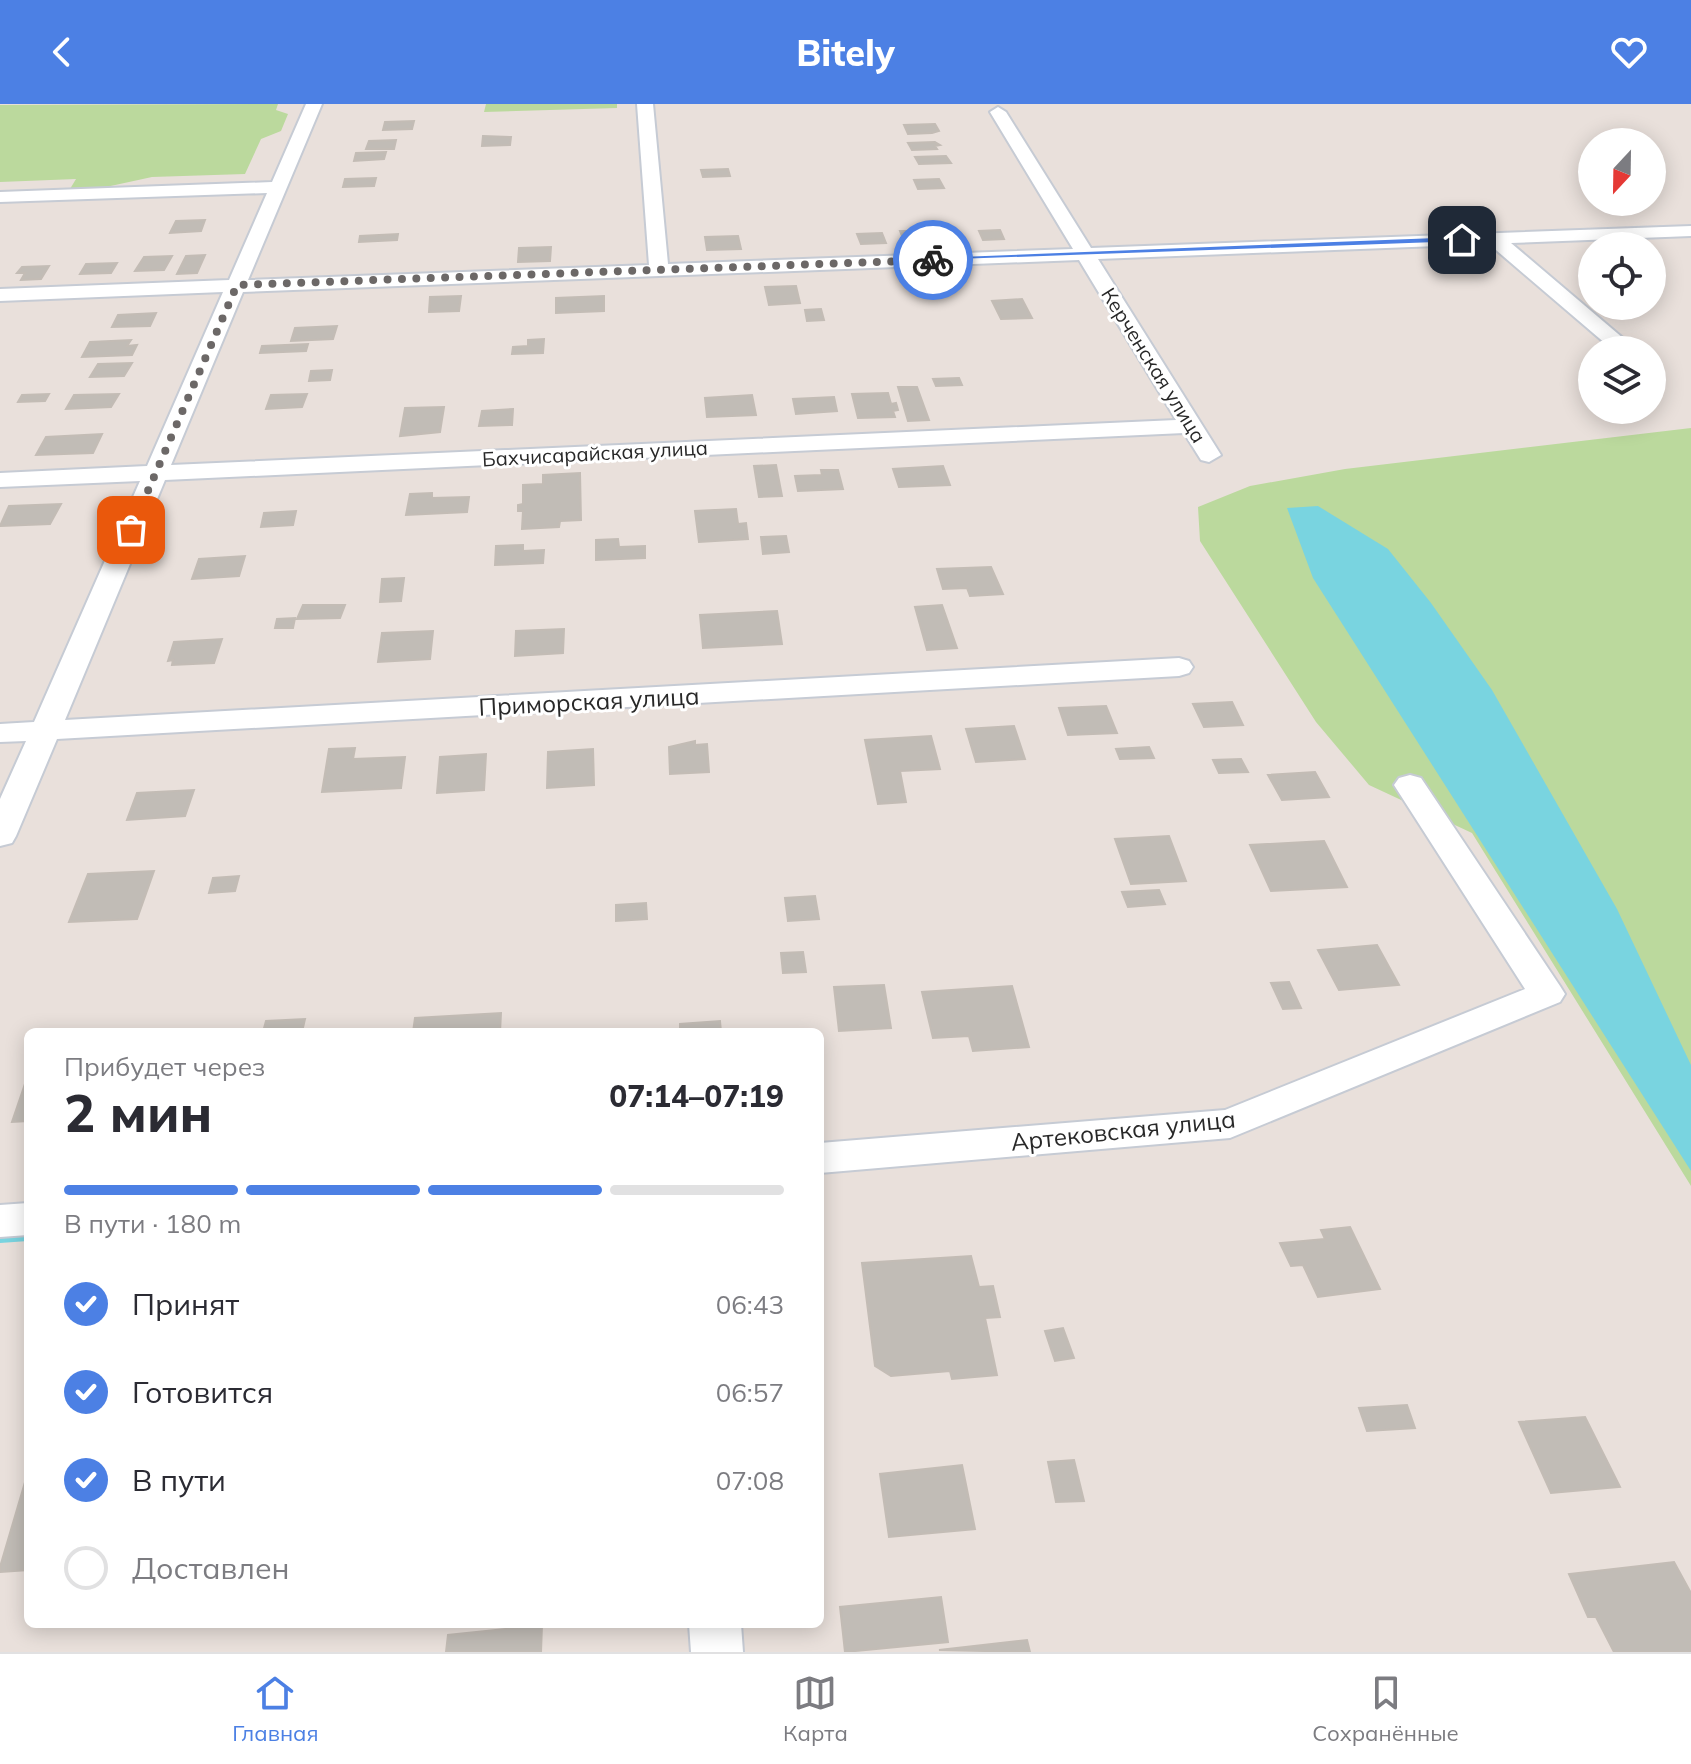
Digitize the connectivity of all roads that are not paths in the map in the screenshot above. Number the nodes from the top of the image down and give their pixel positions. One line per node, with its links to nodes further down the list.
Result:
1 (314, 104): 4 (street)
2 (645, 104): 9 (street)
3 (998, 112): 8 (street, Керченская улица)
4 (278, 187): 5 (street); 10 (street)
5 (0, 197)
6 (1691, 231): 7 (street)
7 (1493, 238): 8 (street); 12 (street)
8 (1085, 254): 9 (street); 13 (street, Керченская улица)
9 (659, 270): 10 (street)
10 (237, 285): 11 (street); 15 (street)
11 (0, 295)
12 (1609, 336)
13 (1191, 426): 14 (street, Керченская улица); 15 (street, Бахчисарайская улица)
14 (1209, 455)
15 (154, 473): 16 (street, Бахчисарайская улица); 18 (street)
16 (0, 480)
17 (1179, 667): 18 (street, Приморская улица)
18 (47, 730): 19 (street, Приморская улица); 21 (street)
19 (0, 733)
20 (1410, 785): 22 (street, Артековская улица)
21 (0, 836)
22 (824, 1158)
23 (24, 1219): 24 (street)
24 (0, 1221)
25 (715, 1628): 26 (street)
26 (717, 1652)

